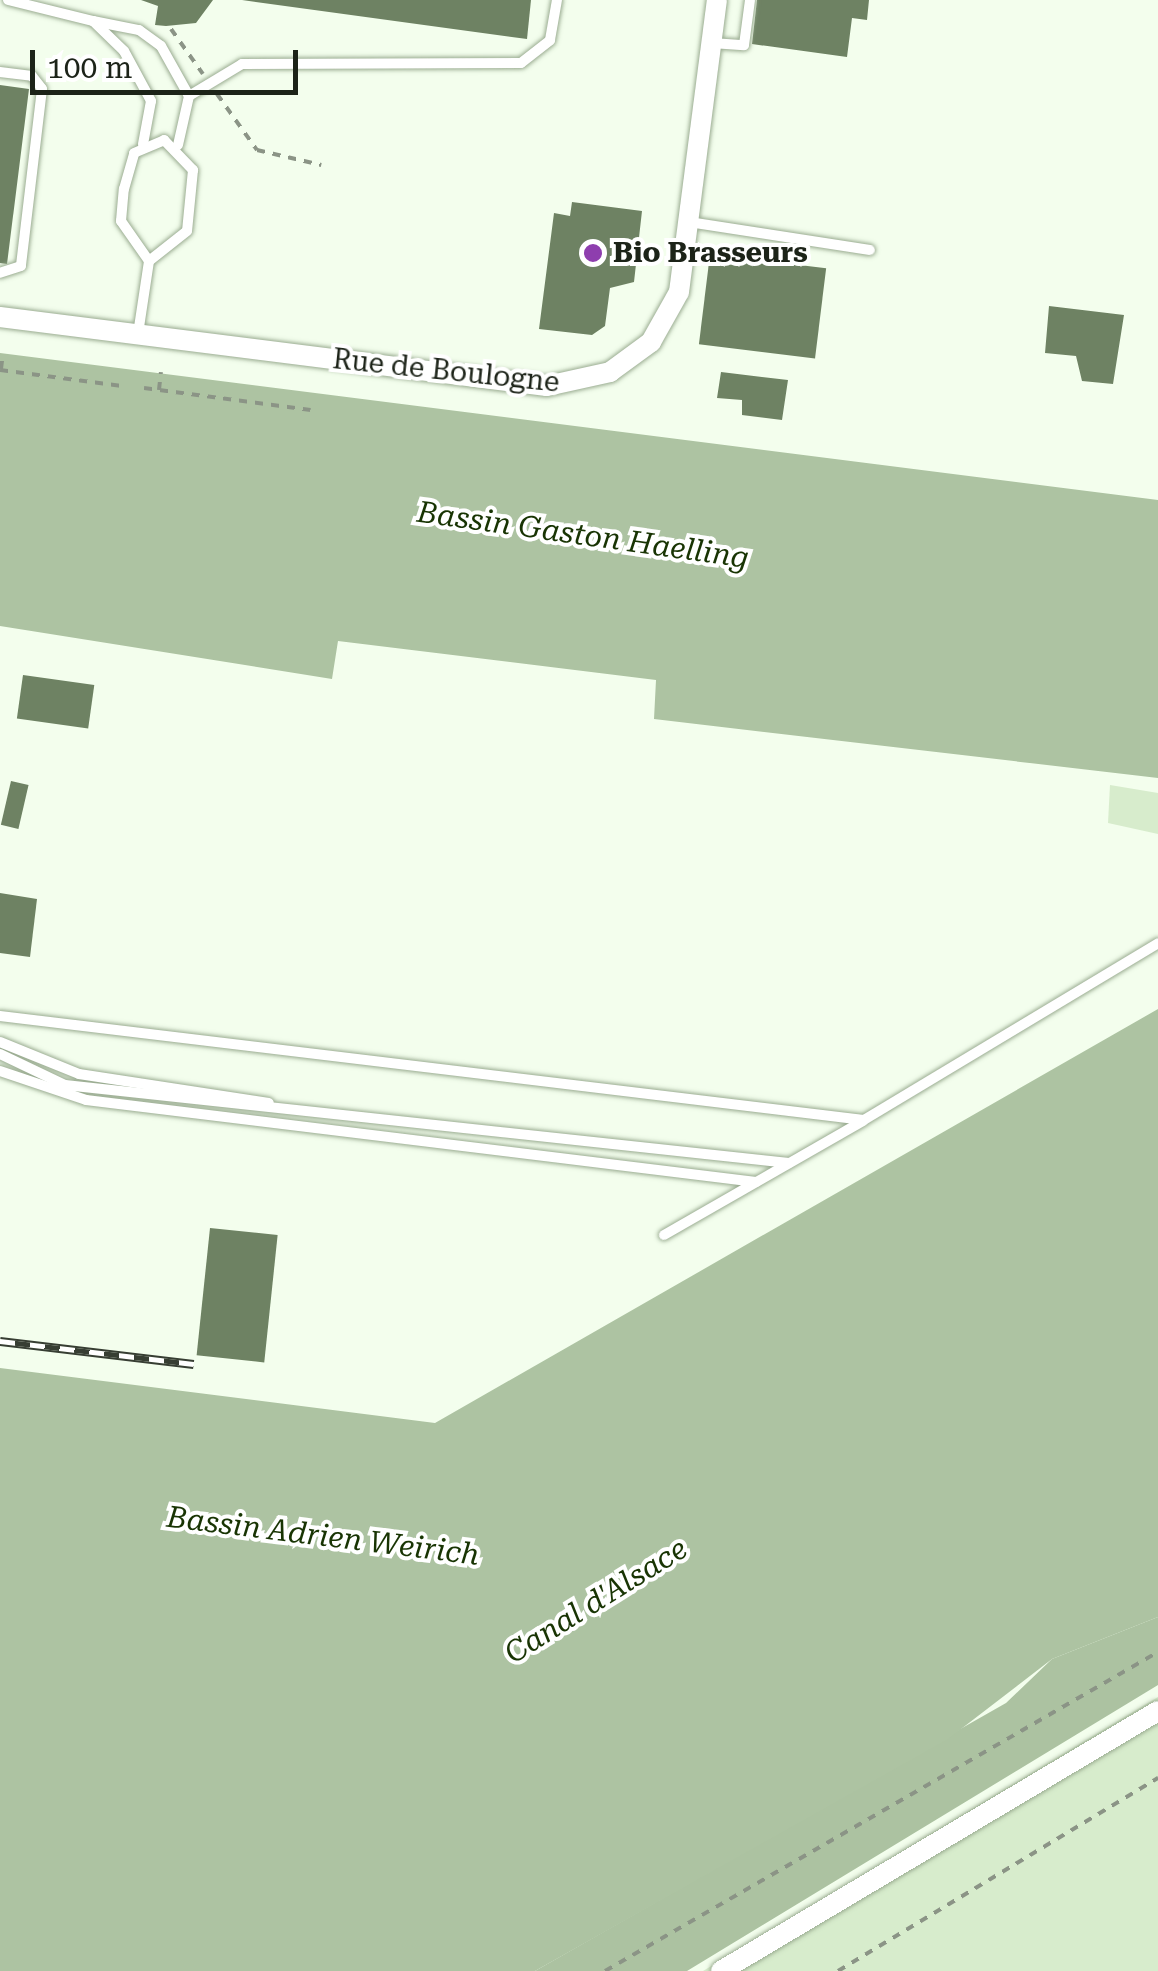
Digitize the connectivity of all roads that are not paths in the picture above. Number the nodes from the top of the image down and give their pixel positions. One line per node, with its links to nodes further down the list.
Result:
1 (8, 0): 5 (lane)
2 (557, 0): 8 (lane)
3 (717, 0): 6 (street, Rue de Boulogne)
4 (750, 0): 6 (lane)
5 (94, 21): 8 (lane); 9 (lane)
6 (712, 43): 11 (street, Rue de Boulogne)
7 (0, 72): 14 (lane)
8 (189, 96): 10 (lane)
9 (144, 144): 10 (lane); 13 (lane)
10 (178, 145): 13 (lane)
11 (689, 222): 12 (lane); 16 (street, Rue de Boulogne)
12 (870, 250)
13 (149, 261): 16 (lane)
14 (0, 272)
15 (0, 317): 16 (street, Rue de Boulogne)
16 (138, 334)
17 (1158, 943): 23 (lane)
18 (0, 1016): 23 (lane)
19 (0, 1042): 22 (lane)
20 (0, 1054): 22 (lane)
21 (0, 1071): 25 (lane)
22 (292, 1110): 24 (lane)
23 (864, 1120): 24 (lane)
24 (789, 1163): 25 (lane)
25 (756, 1182): 26 (lane)
26 (664, 1234)
27 (1158, 1711): 28 (street)
28 (721, 1971)

